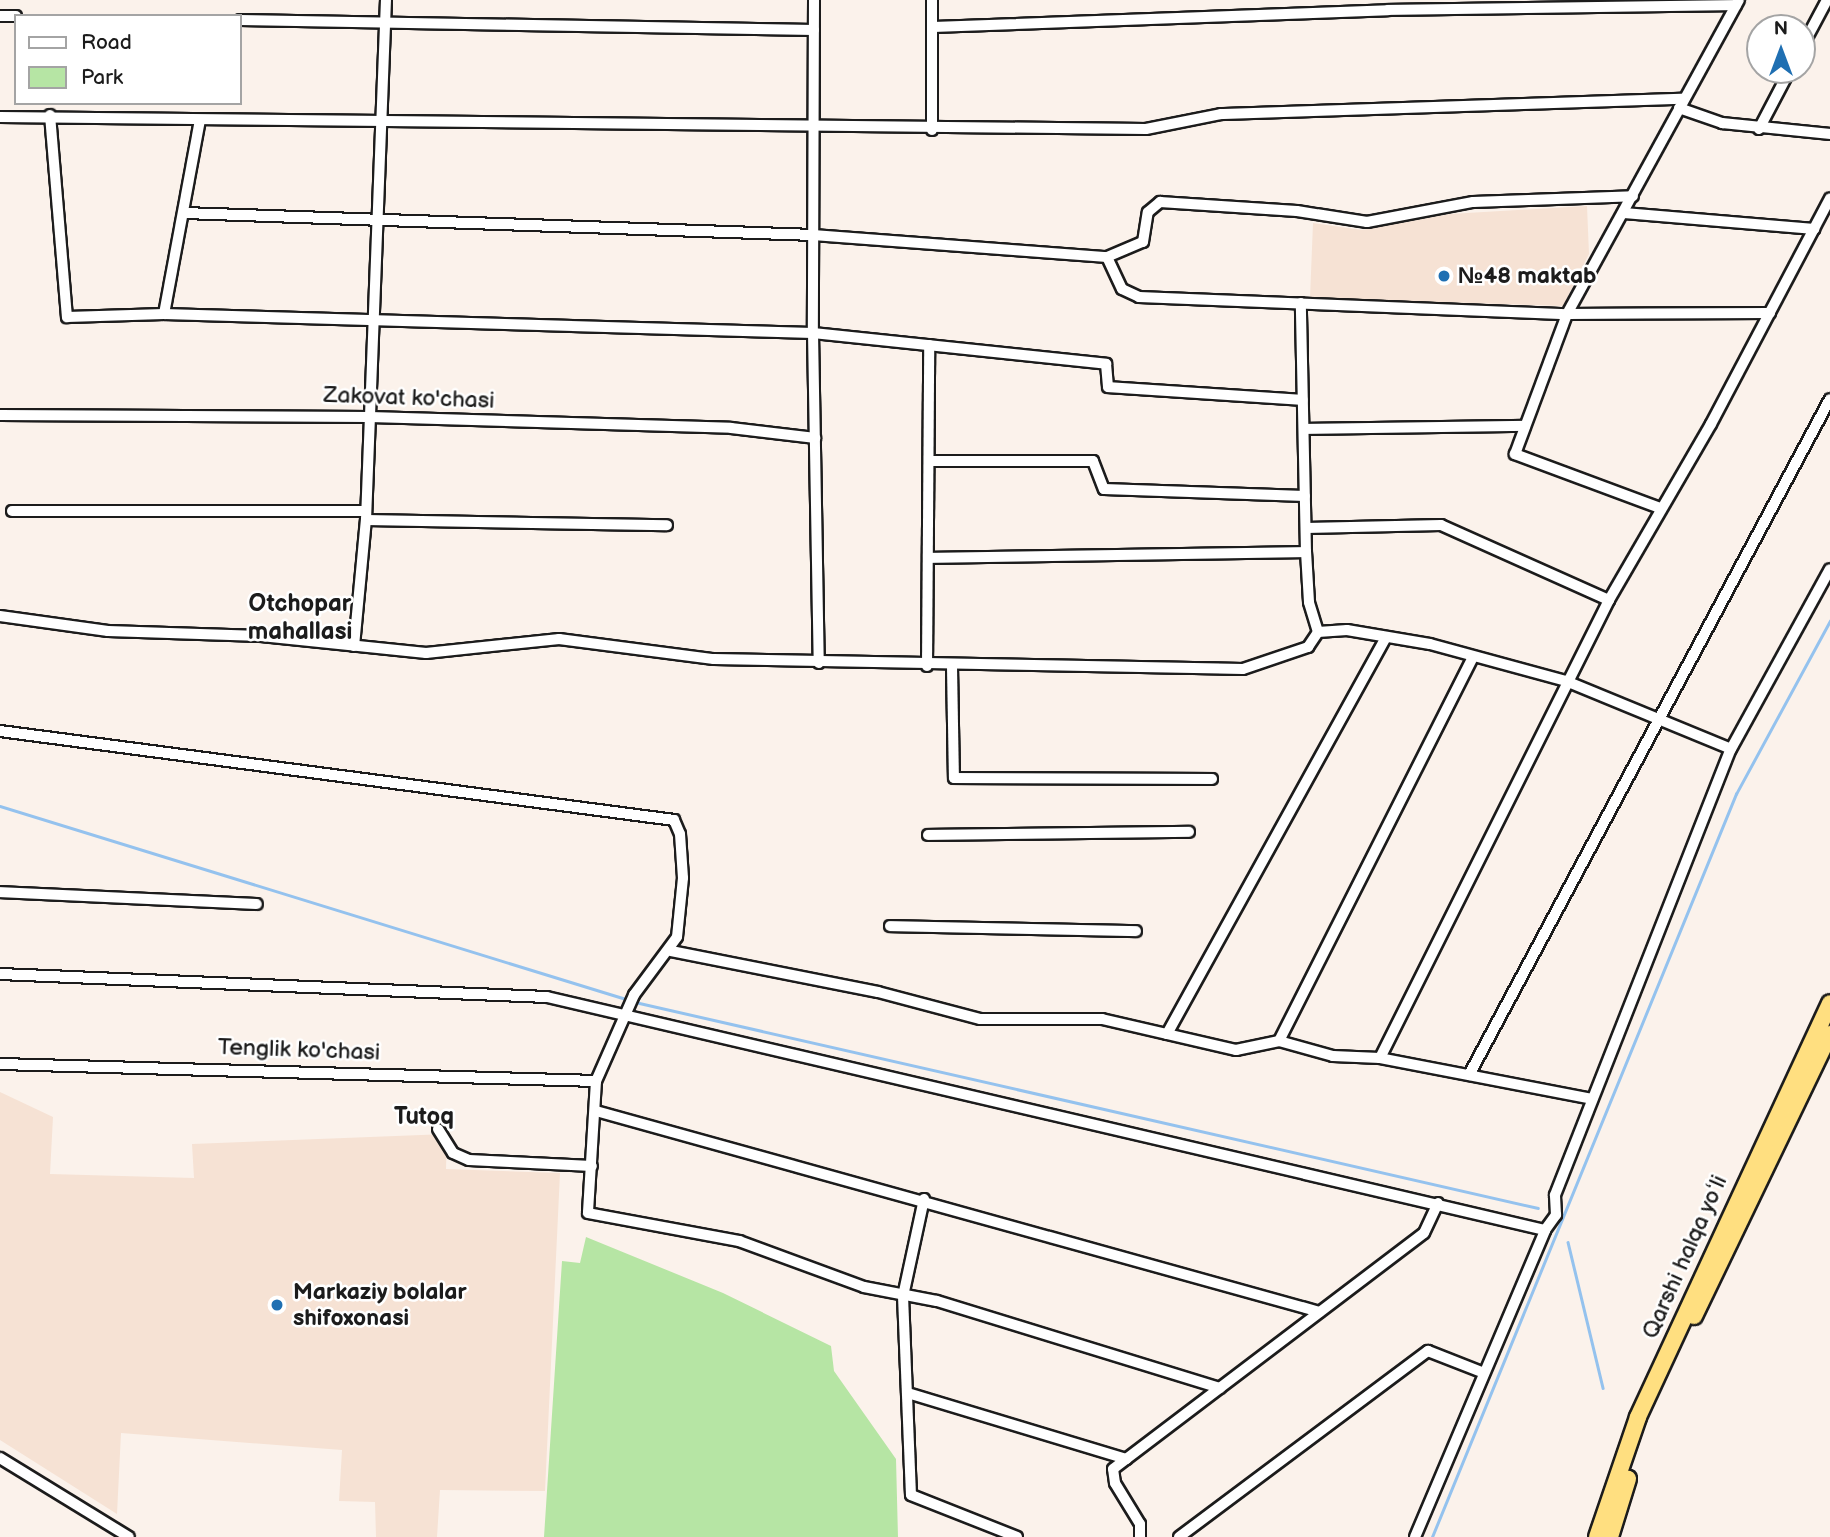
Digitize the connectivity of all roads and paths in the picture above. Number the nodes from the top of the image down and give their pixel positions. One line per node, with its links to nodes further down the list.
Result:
1 (386, 0): 8 (street)
2 (814, 0): 10 (street)
3 (932, 0): 9 (street)
4 (1827, 0): 7 (street)
5 (1737, 2): 9 (street); 12 (street)
6 (242, 20): 8 (street)
7 (1816, 21)
8 (386, 24): 10 (street); 16 (street)
9 (933, 27): 19 (street)
10 (814, 30): 17 (street)
11 (1783, 84): 18 (street)
12 (1681, 103): 18 (street); 19 (street); 21 (street)
13 (50, 114): 14 (street); 15 (street); 31 (street)
14 (0, 117)
15 (201, 120): 16 (street); 24 (street)
16 (385, 123): 17 (street); 25 (street)
17 (815, 129): 19 (street); 27 (street)
18 (1759, 129): 20 (street)
19 (932, 130)
20 (1830, 134)
21 (1633, 196): 23 (street); 28 (street)
22 (1830, 198): 26 (street)
23 (1624, 212): 26 (street); 32 (street)
24 (184, 213): 25 (street); 31 (street)
25 (379, 223): 27 (street); 33 (street)
26 (1814, 229): 30 (street)
27 (813, 234): 28 (street); 34 (street)
28 (1107, 257): 29 (street)
29 (1301, 303): 32 (street); 37 (street)
30 (1770, 313): 32 (street); 45 (street)
31 (164, 314): 33 (street)
32 (1567, 314): 40 (street)
33 (375, 323): 34 (street); 39 (street)
34 (813, 333): 35 (street); 42 (street)
35 (929, 345): 37 (street); 43 (street)
36 (1830, 399): 63 (street)
37 (1303, 400): 41 (street)
38 (0, 415): 39 (street, Zakovat ko'chasi)
39 (370, 417): 42 (street, Zakovat ko'chasi); 47 (street)
40 (1525, 426): 41 (street); 45 (street)
41 (1305, 429): 44 (street)
42 (815, 438): 59 (street)
43 (929, 461): 44 (street); 51 (street)
44 (1305, 496): 49 (street)
45 (1660, 508): 53 (street)
46 (12, 511): 47 (street)
47 (366, 516): 48 (street); 57 (street)
48 (667, 525)
49 (1306, 528): 50 (street); 53 (street)
50 (1306, 552): 51 (street); 55 (street)
51 (928, 558): 60 (street)
52 (1830, 569): 65 (street)
53 (1609, 600): 62 (street)
54 (0, 616): 57 (street)
55 (1318, 632): 56 (street); 61 (street)
56 (1386, 638): 58 (street); 77 (street)
57 (354, 646): 59 (street)
58 (1472, 657): 62 (street); 79 (street)
59 (819, 663): 60 (street)
60 (927, 666): 61 (street)
61 (952, 667): 66 (street)
62 (1566, 681): 63 (street); 80 (street)
63 (1656, 718): 65 (street); 82 (street)
64 (0, 731): 73 (street)
65 (1731, 749): 84 (street)
66 (1212, 779)
67 (1189, 832): 68 (street)
68 (928, 835)
69 (0, 892): 70 (street)
70 (257, 904)
71 (890, 926): 72 (street)
72 (1136, 931)
73 (671, 951): 76 (street); 77 (street)
74 (0, 974): 76 (street)
75 (1830, 1003): 103 (highway, Qarshi halqa yoʻli)
76 (624, 1014): 83 (street); 89 (street)
77 (1167, 1034): 79 (street)
78 (1830, 1034): 104 (highway, Qarshi halqa yoʻli)
79 (1279, 1041): 80 (street)
80 (1380, 1058): 82 (street)
81 (0, 1064): 83 (street, Tenglik ko'chasi)
82 (1469, 1075): 84 (street)
83 (596, 1081): 85 (street)
84 (1592, 1099): 90 (street)
85 (596, 1111): 87 (street); 88 (street)
86 (438, 1129): 87 (street)
87 (592, 1166): 91 (street)
88 (923, 1199): 91 (street); 92 (street)
89 (1438, 1203): 90 (street); 92 (street)
90 (1545, 1230): 93 (street)
91 (903, 1296): 94 (street); 95 (street)
92 (1320, 1312): 94 (street)
93 (1484, 1373): 101 (street); 102 (street)
94 (1220, 1388): 97 (street)
95 (911, 1394): 97 (street); 99 (street)
96 (0, 1458): 98 (street)
97 (1126, 1459): 100 (street)
98 (128, 1537)
99 (1017, 1537)
100 (1140, 1537)
101 (1180, 1537)
102 (1415, 1537)
103 (1597, 1537)
104 (1610, 1537)

